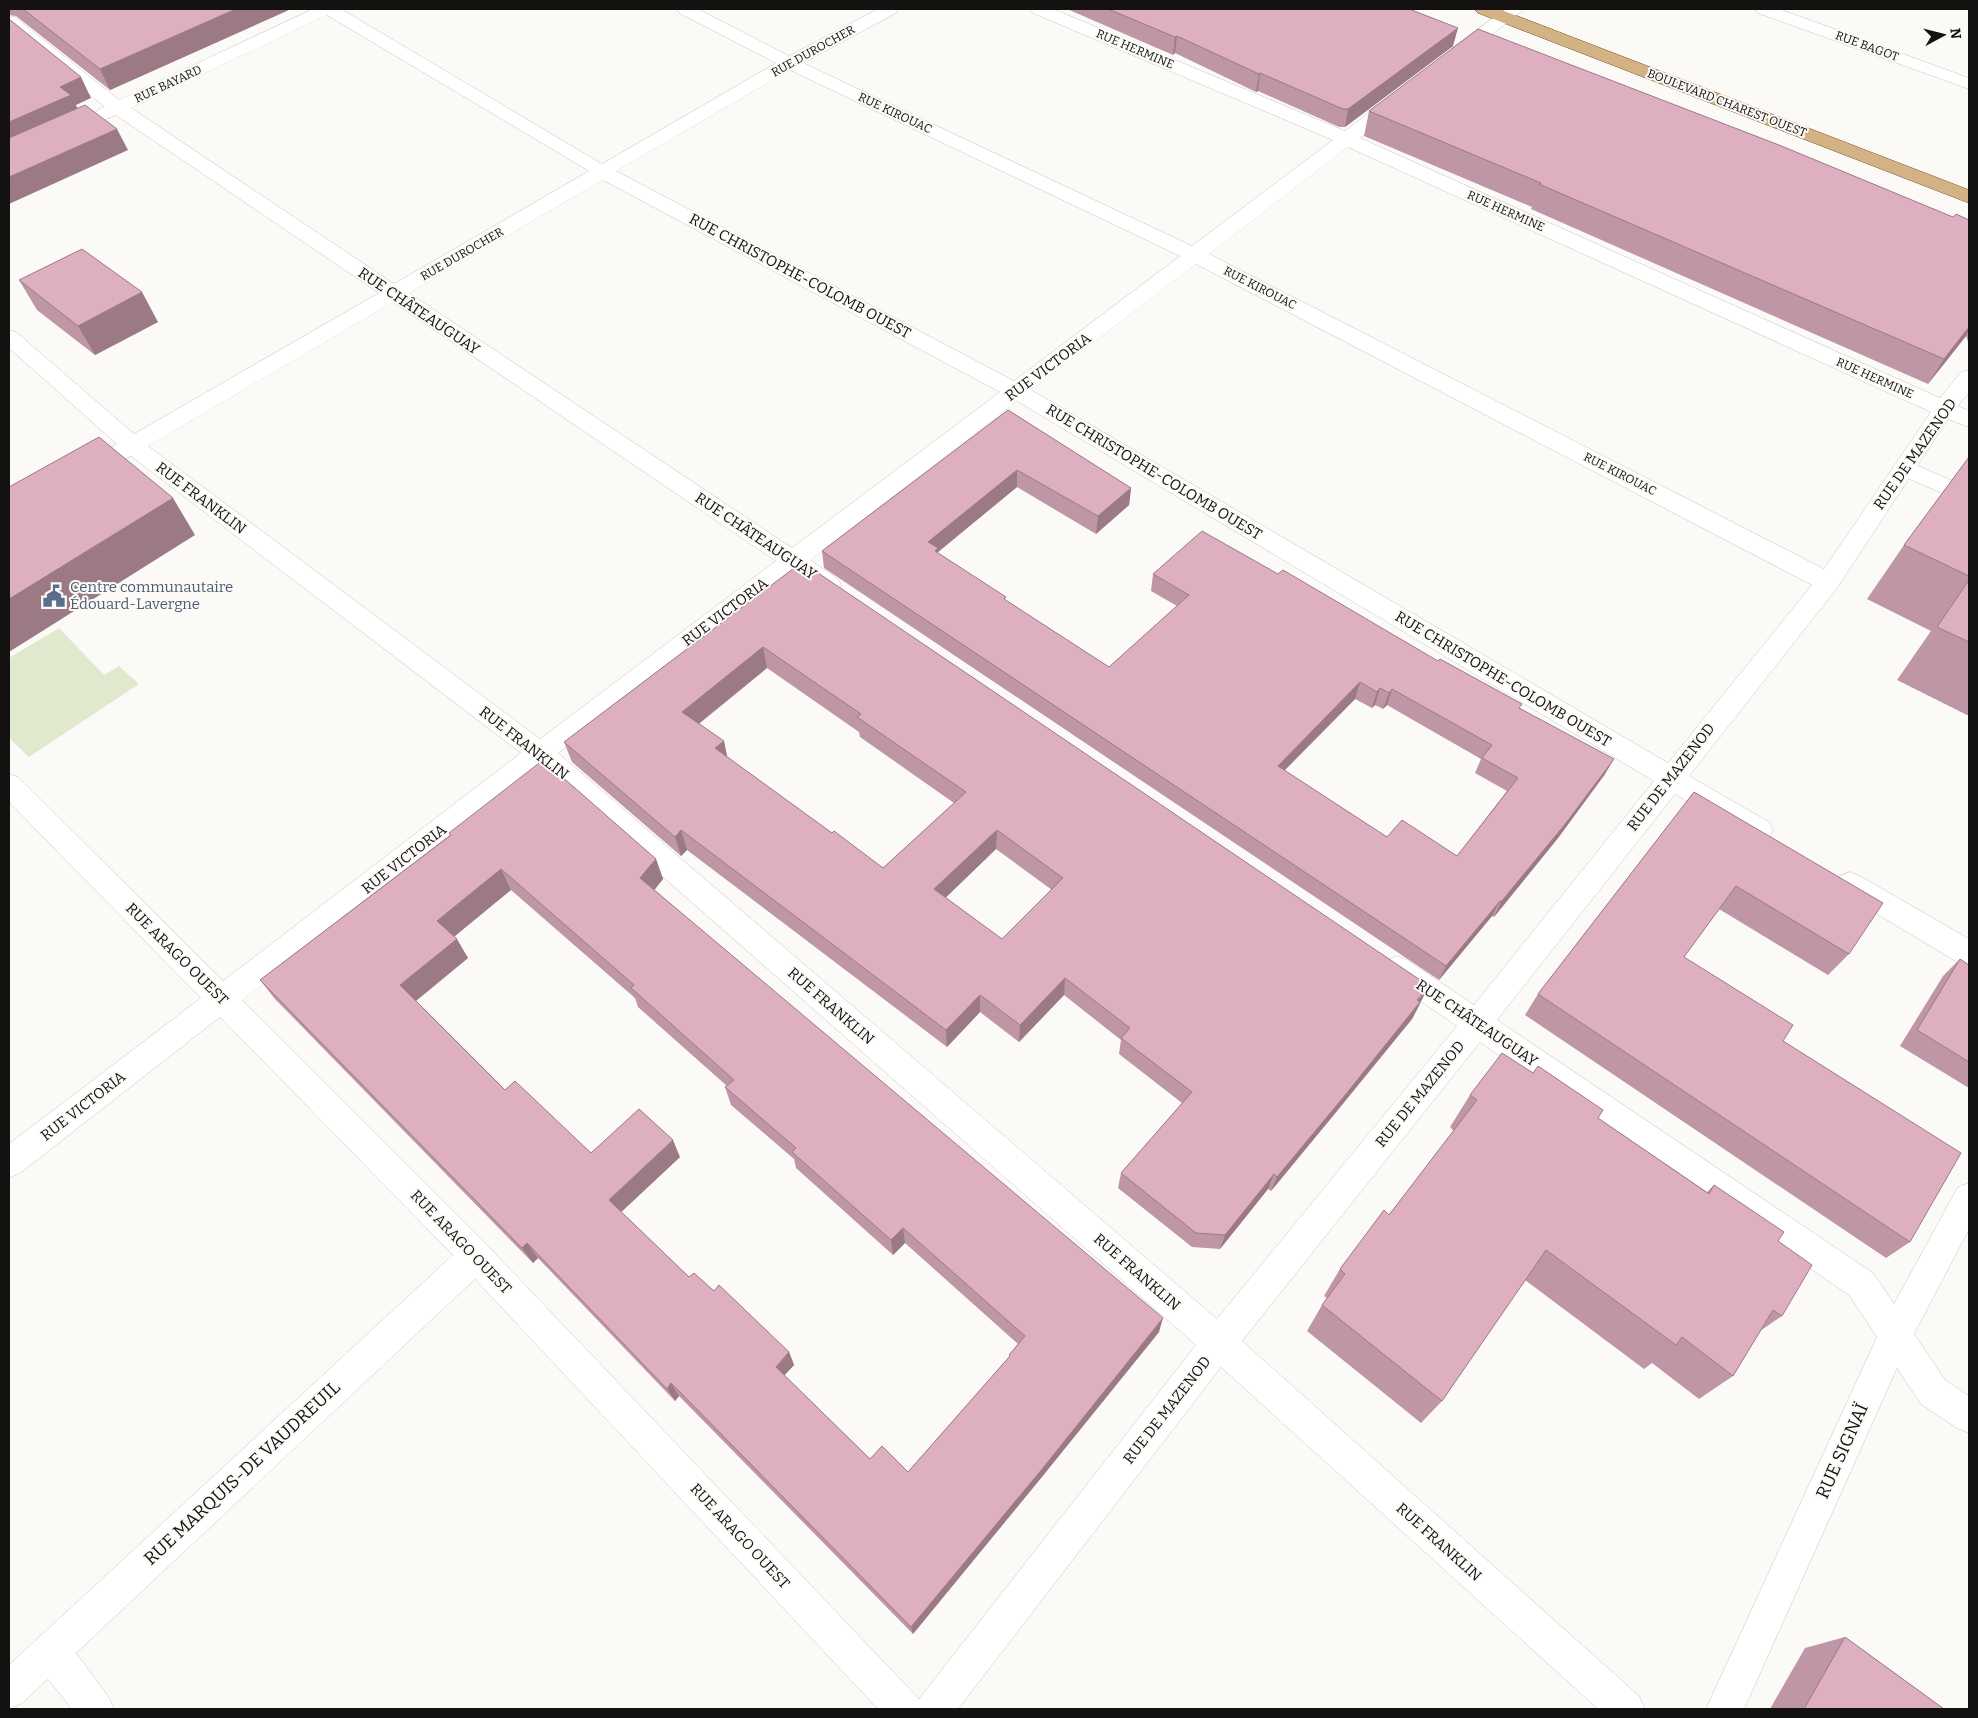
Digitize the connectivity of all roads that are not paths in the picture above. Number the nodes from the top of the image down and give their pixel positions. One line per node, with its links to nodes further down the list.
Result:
1 (328, 9): 12 (street, RUE BAYARD); 15 (street, RUE CHRISTOPHE-COLOMB OUEST)
2 (685, 9): 8 (street, RUE KIROUAC)
3 (890, 9): 8 (street, RUE DUROCHER)
4 (1039, 9): 14 (street, RUE HERMINE)
5 (1764, 9): 10 (street, RUE BAGOT)
6 (1501, 11): 9 (street); 16 (main road, BOULEVARD CHAREST OUEST)
7 (9, 21): 12 (street, RUE CHÂTEAUGUAY)
8 (789, 63): 15 (street, RUE DUROCHER); 17 (street, RUE KIROUAC)
9 (1442, 66)
10 (1969, 84)
11 (1410, 90): 14 (street, RUE VICTORIA)
12 (118, 108): 13 (street, RUE BAYARD); 18 (street, RUE CHÂTEAUGUAY)
13 (90, 120)
14 (1347, 139): 17 (street, RUE VICTORIA); 22 (street, RUE HERMINE)
15 (603, 172): 18 (street, RUE DUROCHER); 21 (street, RUE CHRISTOPHE-COLOMB OUEST)
16 (1969, 196)
17 (1195, 255): 21 (street, RUE VICTORIA); 28 (street, RUE KIROUAC)
18 (394, 294): 23 (street, RUE DUROCHER); 27 (street, RUE CHÂTEAUGUAY)
19 (9, 337): 23 (street, RUE FRANKLIN)
20 (1969, 377): 22 (street, RUE DE MAZENOD)
21 (1016, 391): 27 (street, RUE VICTORIA); 31 (street, RUE CHRISTOPHE-COLOMB OUEST)
22 (1956, 414): 25 (street, RUE DE MAZENOD)
23 (132, 446): 24 (street, RUE DUROCHER); 30 (street, RUE FRANKLIN)
24 (99, 464)
25 (1904, 468): 26 (street); 28 (street, RUE DE MAZENOD)
26 (1969, 497)
27 (793, 561): 29 (street, RUE CHÂTEAUGUAY); 30 (street, RUE VICTORIA)
28 (1828, 582): 31 (street, RUE DE MAZENOD)
29 (851, 600)
30 (540, 753): 37 (street, RUE VICTORIA); 43 (street, RUE FRANKLIN)
31 (1671, 778): 33 (street, RUE CHRISTOPHE-COLOMB OUEST); 38 (street, RUE DE MAZENOD)
32 (9, 785): 37 (street, RUE ARAGO OUEST)
33 (1773, 838)
34 (1833, 874): 35 (street)
35 (1969, 954)
36 (1378, 956): 38 (street, RUE CHÂTEAUGUAY)
37 (222, 1000): 39 (street, RUE VICTORIA); 41 (street, RUE ARAGO OUEST)
38 (1477, 1023): 42 (street, RUE CHÂTEAUGUAY); 43 (street, RUE DE MAZENOD)
39 (9, 1163)
40 (1969, 1198): 42 (street, RUE SIGNAÏ)
41 (476, 1256): 45 (street, RUE MARQUIS-DE VAUDREUIL); 48 (street, RUE ARAGO OUEST)
42 (1895, 1335): 44 (street, RUE CHÂTEAUGUAY); 51 (street, RUE SIGNAÏ)
43 (1219, 1343): 49 (street, RUE DE MAZENOD); 50 (street, RUE FRANKLIN)
44 (1969, 1416)
45 (51, 1652): 46 (street, RUE MARQUIS-DE VAUDREUIL); 47 (street)
46 (9, 1690)
47 (95, 1709)
48 (904, 1709)
49 (934, 1709)
50 (1626, 1709)
51 (1725, 1709)

